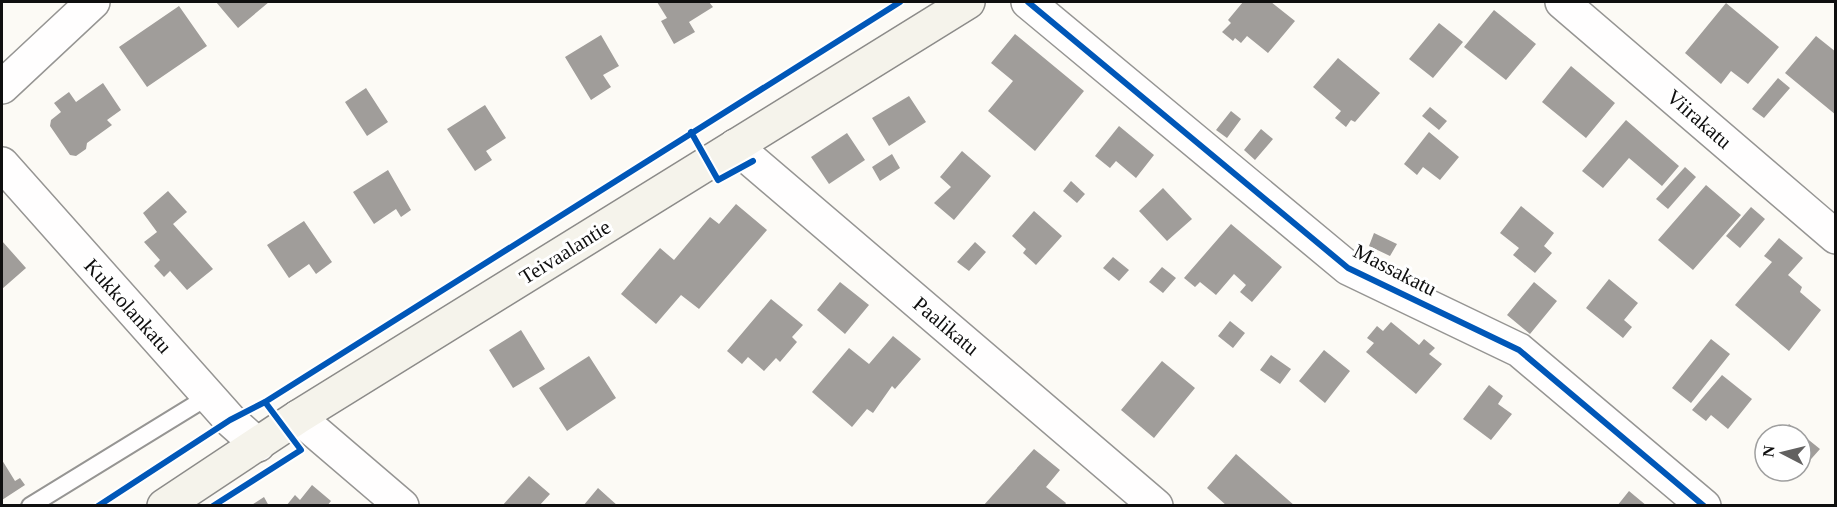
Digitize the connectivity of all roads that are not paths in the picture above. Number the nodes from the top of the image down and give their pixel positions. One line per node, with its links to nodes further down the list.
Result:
1 (93, 2): 5 (street)
2 (969, 2): 6 (main road, Teivaalantie)
3 (1028, 2): 16 (street, Massakatu)
4 (1562, 2): 8 (street, Viirakatu)
5 (2, 87)
6 (735, 146): 10 (main road, Teivaalantie); 15 (street, Paalikatu)
7 (2, 164): 9 (street, Kukkolankatu)
8 (1836, 237)
9 (209, 396): 11 (street, Kukkolankatu); 12 (lane)
10 (298, 417): 11 (main road, Teivaalantie); 14 (street)
11 (258, 445): 13 (main road, Teivaalantie)
12 (30, 506)
13 (164, 506)
14 (402, 506)
15 (1156, 506)
16 (1704, 506)

